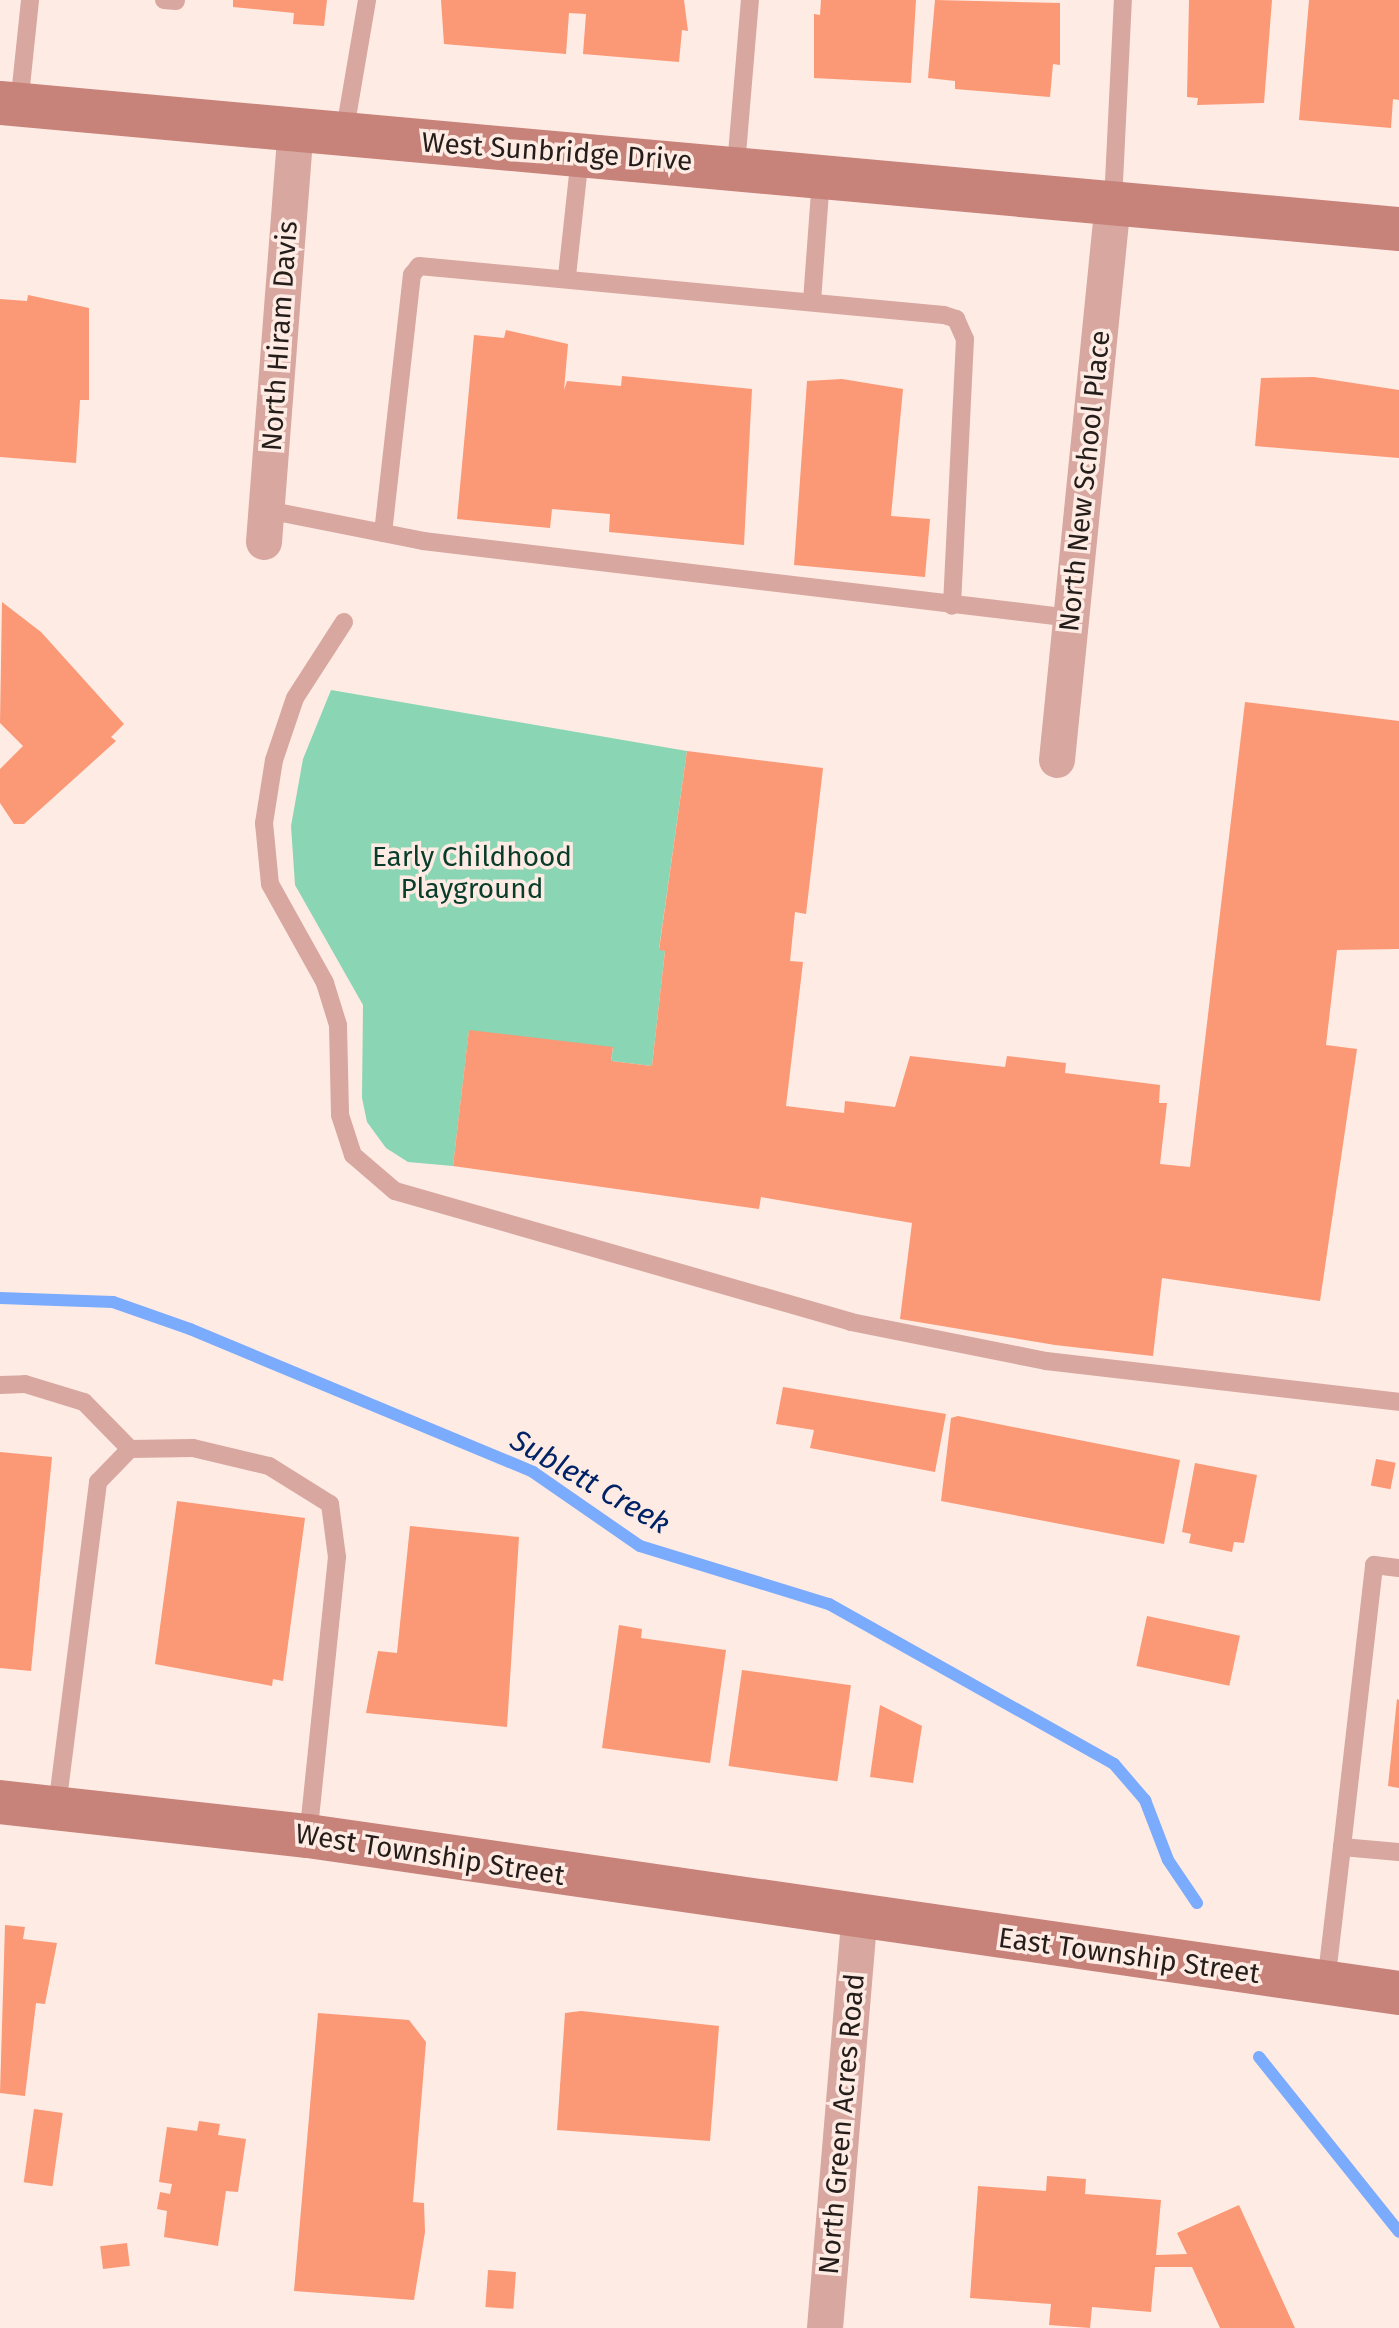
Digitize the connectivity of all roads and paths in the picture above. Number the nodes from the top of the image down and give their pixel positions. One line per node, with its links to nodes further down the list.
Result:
1 (30, 0): 7 (lane)
2 (164, 0): 6 (lane)
3 (367, 0): 9 (lane)
4 (750, 0): 11 (lane)
5 (1123, 0): 13 (lane)
6 (176, 1)
7 (9, 104): 8 (street, West Sunbridge Drive)
8 (296, 130): 9 (street, West Sunbridge Drive); 17 (street, North Hiram Davis)
9 (344, 135): 10 (street, West Sunbridge Drive)
10 (580, 155): 11 (street, West Sunbridge Drive); 15 (lane)
11 (736, 166): 12 (street, West Sunbridge Drive)
12 (821, 177): 13 (street, West Sunbridge Drive); 16 (lane)
13 (1113, 202): 14 (street, West Sunbridge Drive); 20 (street, North New School Place)
14 (1399, 229)
15 (567, 276): 16 (lane); 18 (lane)
16 (812, 301): 19 (lane)
17 (265, 526): 18 (lane)
18 (383, 533): 19 (lane)
19 (952, 606): 20 (lane)
20 (1072, 618): 22 (street, North New School Place)
21 (344, 622): 24 (lane)
22 (1057, 760)
23 (0, 1385): 25 (lane)
24 (1399, 1402)
25 (130, 1449): 28 (lane); 29 (lane)
26 (1399, 1568): 30 (lane)
27 (0, 1802): 28 (street, West Township Street)
28 (57, 1807): 29 (street, West Township Street)
29 (308, 1836): 32 (street, West Township Street)
30 (1342, 1847): 31 (lane); 33 (lane)
31 (1399, 1852)
32 (859, 1920): 33 (street, East Township Street); 35 (street, North Green Acres Road)
33 (1326, 1983): 34 (street, East Township Street)
34 (1399, 1993)
35 (825, 2328)

